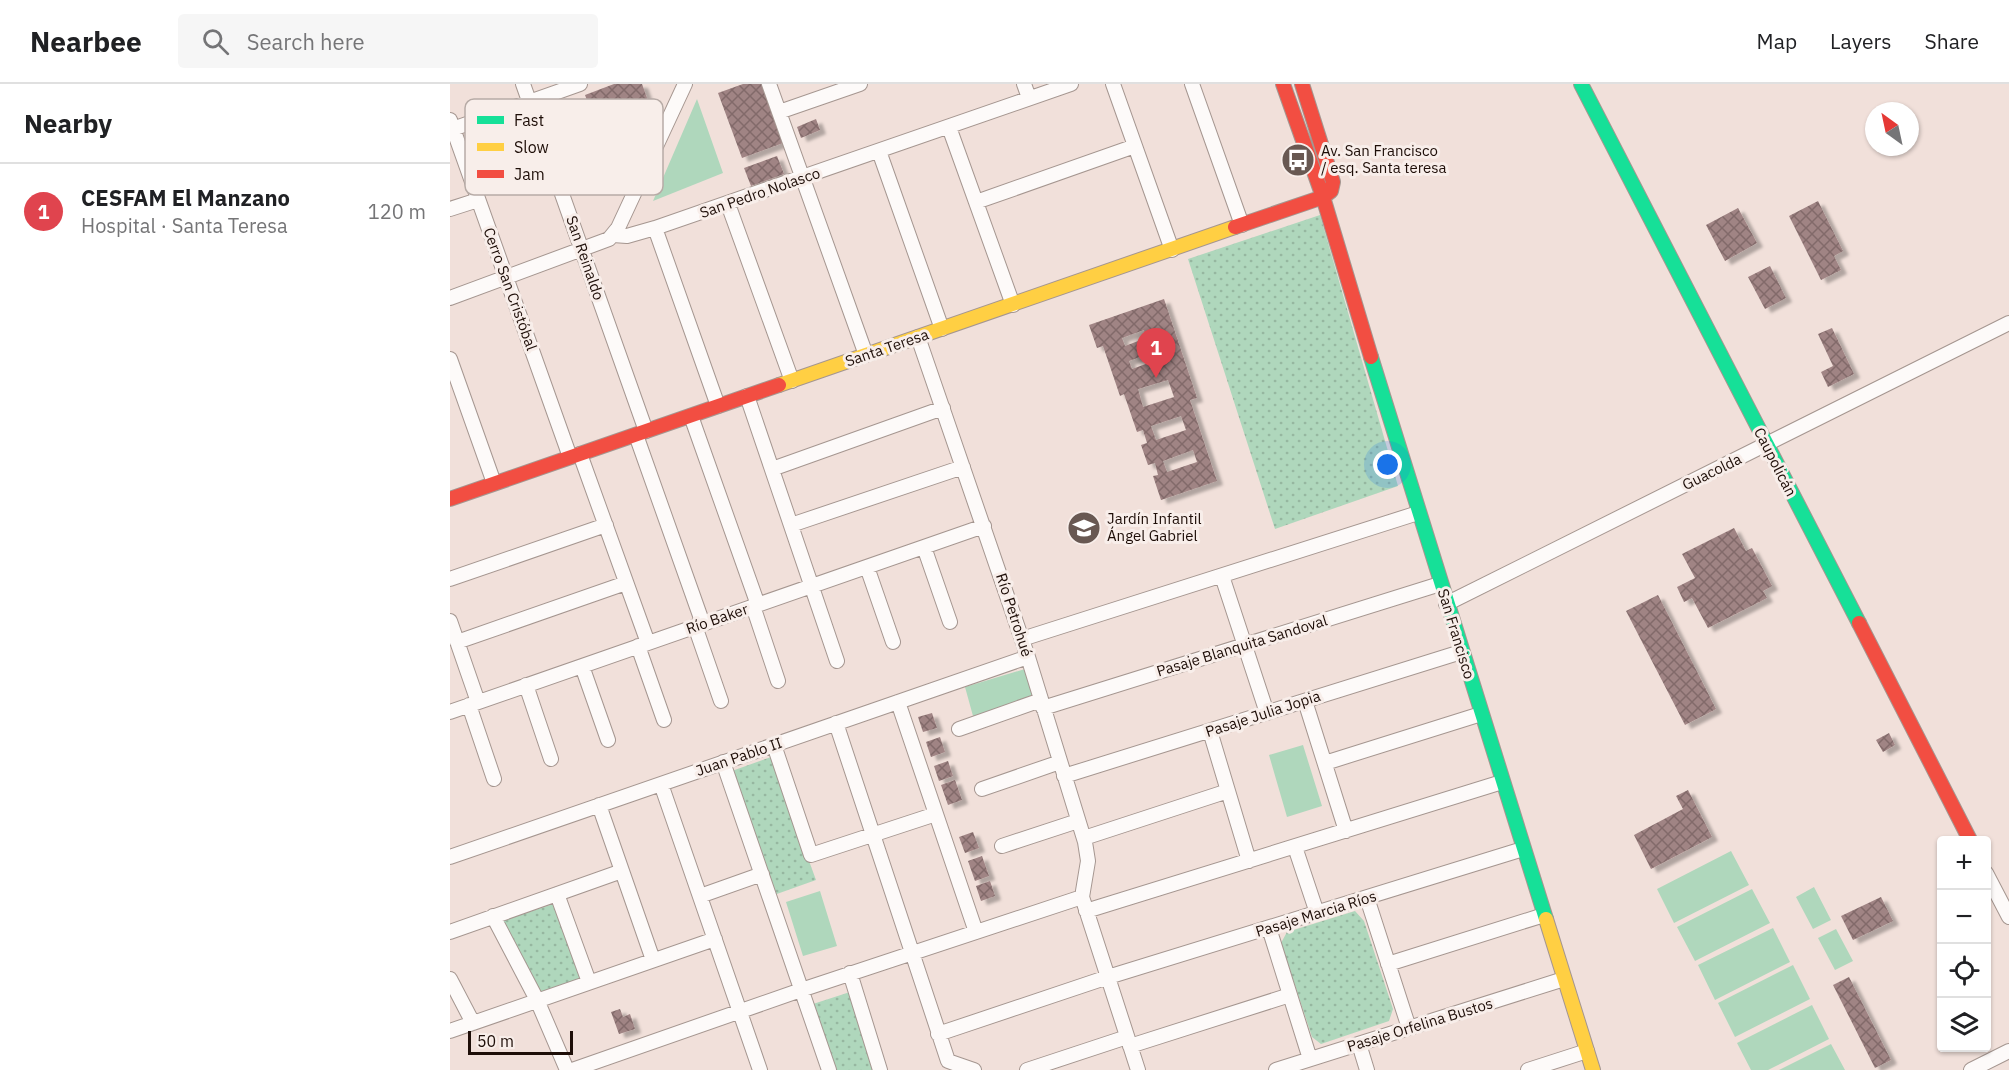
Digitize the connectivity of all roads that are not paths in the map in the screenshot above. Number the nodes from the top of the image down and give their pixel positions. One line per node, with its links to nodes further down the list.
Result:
1 (523, 84): 14 (street, San Reinaldo)
2 (580, 84): 15 (street)
3 (685, 84): 19 (street)
4 (769, 84): 16 (street)
5 (860, 84): 16 (street)
6 (1024, 84): 13 (street)
7 (1071, 84): 13 (street, San Pedro Nolasco)
8 (1113, 84): 20 (street)
9 (1192, 84): 32 (street)
10 (1283, 84): 27 (street, San Francisco)
11 (1302, 84): 27 (street)
12 (1581, 84): 51 (street, Caupolicán)
13 (1029, 98): 18 (street, San Pedro Nolasco)
14 (529, 99)
15 (538, 99)
16 (779, 112): 23 (street)
17 (451, 127): 22 (street, Cerro San Cristóbal)
18 (949, 127): 21 (street, San Pedro Nolasco); 29 (street)
19 (663, 130)
20 (1135, 146): 29 (street); 35 (street)
21 (879, 151): 23 (street, San Pedro Nolasco); 41 (street)
22 (465, 165)
23 (802, 178): 30 (street, San Pedro Nolasco); 43 (street)
24 (476, 195): 28 (street, Cerro San Cristóbal)
25 (562, 195): 36 (street, San Reinaldo)
26 (632, 195): 34 (street)
27 (1323, 197): 32 (street, Santa Teresa); 57 (street, San Francisco)
28 (478, 200): 31 (street); 37 (street, Cerro San Cristóbal)
29 (976, 202): 39 (street)
30 (728, 204): 33 (street, San Pedro Nolasco); 45 (street)
31 (450, 209)
32 (1242, 225): 35 (street, Santa Teresa)
33 (655, 228): 34 (street, San Pedro Nolasco); 47 (street)
34 (613, 235): 36 (street, San Pedro Nolasco)
35 (1172, 250): 39 (street, Santa Teresa)
36 (582, 251): 37 (street, San Pedro Nolasco); 50 (street, San Reinaldo)
37 (506, 278): 38 (street, San Pedro Nolasco); 52 (street, Cerro San Cristóbal)
38 (450, 298)
39 (1013, 304): 41 (street, Santa Teresa)
40 (2009, 323): 51 (street, Guacolda)
41 (942, 329): 42 (street, Santa Teresa)
42 (918, 337): 43 (street, Santa Teresa); 48 (street, Río Petrohué)
43 (866, 355): 45 (street, Santa Teresa)
44 (450, 359): 55 (street)
45 (792, 381): 46 (street, Santa Teresa)
46 (747, 396): 47 (street, Santa Teresa); 54 (street)
47 (718, 406): 49 (street, Santa Teresa)
48 (943, 408): 53 (street, Río Petrohué); 54 (street)
49 (691, 416): 50 (street, Santa Teresa); 69 (street)
50 (641, 433): 52 (street, Santa Teresa); 72 (street, San Reinaldo)
51 (1767, 445): 68 (street, Guacolda); 113 (street, Caupolicán)
52 (575, 456): 55 (street, Santa Teresa); 58 (street, Cerro San Cristóbal)
53 (963, 467): 59 (street); 60 (street, Río Petrohué)
54 (772, 470): 59 (street)
55 (494, 483): 56 (street, Santa Teresa)
56 (450, 499)
57 (1418, 513): 63 (street); 66 (street, San Francisco)
58 (606, 525): 64 (street); 65 (street, Cerro San Cristóbal)
59 (791, 525): 67 (street)
60 (984, 526): 61 (street, Río Baker); 73 (street, Río Petrohué)
61 (924, 547): 62 (street, Río Baker); 71 (street)
62 (867, 567): 67 (street, Río Baker); 75 (street)
63 (1222, 576): 73 (street); 77 (street)
64 (450, 579)
65 (626, 583): 74 (street); 76 (street, Cerro San Cristóbal)
66 (1440, 584): 68 (street, San Francisco); 77 (street, Pasaje Blanquita Sandoval)
67 (811, 586): 69 (street, Río Baker); 80 (street)
68 (1446, 604): 78 (street, San Francisco)
69 (755, 606): 72 (street, Río Baker); 82 (street)
70 (450, 621): 74 (street)
71 (950, 622)
72 (699, 625): 76 (street, Río Baker); 84 (street, San Reinaldo)
73 (1022, 639): 79 (street, Río Petrohué)
74 (457, 642): 87 (street)
75 (893, 642)
76 (643, 645): 81 (street, Río Baker); 92 (street, Cerro San Cristóbal)
77 (1245, 645): 88 (street, Pasaje Blanquita Sandoval); 90 (street)
78 (1461, 652): 85 (street, Pasaje Julia Jopia); 91 (street, San Francisco)
79 (1028, 657): 86 (street, Juan Pablo II); 88 (street, Río Petrohué)
80 (837, 661)
81 (582, 666): 83 (street, Río Baker); 96 (street)
82 (778, 681)
83 (526, 685): 87 (street, Río Baker); 98 (street)
84 (721, 701)
85 (1305, 701): 90 (street, Pasaje Julia Jopia); 101 (street)
86 (898, 702): 93 (street, Juan Pablo II); 109 (street)
87 (474, 704): 89 (street, Río Baker); 103 (street)
88 (1042, 704): 94 (street, Pasaje Blanquita Sandoval); 100 (street, Río Petrohué)
89 (450, 712)
90 (1267, 713): 95 (street, Pasaje Julia Jopia)
91 (1481, 714): 101 (street); 104 (street, San Francisco)
92 (664, 720)
93 (836, 723): 97 (street, Juan Pablo II); 112 (street)
94 (959, 729)
95 (1210, 731): 102 (street, Pasaje Julia Jopia); 107 (street)
96 (608, 740)
97 (774, 745): 99 (street, Juan Pablo II); 112 (street)
98 (551, 759)
99 (723, 762): 105 (street, Juan Pablo II); 121 (street)
100 (1060, 762): 102 (street, Río Petrohué); 106 (street)
101 (1325, 763): 111 (street)
102 (1064, 776): 110 (street, Río Petrohué)
103 (494, 779)
104 (1503, 782): 111 (street); 117 (street, San Francisco)
105 (661, 784): 108 (street, Juan Pablo II); 124 (street)
106 (982, 789)
107 (1228, 792): 114 (street); 119 (street)
108 (599, 805): 118 (street, Juan Pablo II); 120 (street)
109 (936, 814): 112 (street); 133 (street)
110 (1078, 821): 114 (street, Río Petrohué); 115 (street)
111 (1346, 831): 116 (street)
112 (874, 835): 135 (street)
113 (1968, 836)
114 (1084, 838): 126 (street, Río Petrohué)
115 (1002, 846)
116 (1295, 847): 119 (street); 127 (street)
117 (1523, 849): 125 (street, Pasaje Marcia Ríos); 128 (street, San Francisco)
118 (450, 857)
119 (1249, 861): 126 (street)
120 (622, 871): 123 (street); 136 (street)
121 (762, 874): 124 (street); 143 (street)
122 (1991, 883): 130 (street)
123 (557, 894): 129 (street); 142 (street)
124 (700, 896): 134 (street)
125 (1367, 898): 127 (street, Pasaje Marcia Ríos); 137 (street)
126 (1084, 904): 133 (street); 139 (street)
127 (1317, 913): 131 (street, Pasaje Marcia Ríos)
128 (1544, 915): 137 (street); 141 (street, San Francisco)
129 (493, 916): 132 (street); 145 (street)
130 (2009, 917)
131 (1269, 928): 139 (street, Pasaje Marcia Ríos); 144 (street)
132 (450, 932)
133 (976, 932): 135 (street)
134 (715, 939): 136 (street); 146 (street)
135 (910, 954): 138 (street); 150 (street)
136 (653, 960): 142 (street)
137 (1388, 964): 148 (street)
138 (850, 973): 143 (street); 162 (street)
139 (1108, 977): 150 (street, Pasaje Marcia Ríos); 151 (street)
140 (450, 979): 147 (street)
141 (1564, 979): 148 (street, Pasaje Orfelina Bustos); 153 (street, San Francisco)
142 (589, 982): 145 (street)
143 (801, 990): 146 (street); 161 (street)
144 (1290, 995): 151 (street); 155 (street)
145 (537, 1000): 147 (street); 158 (street)
146 (738, 1011): 159 (street); 160 (street)
147 (473, 1023): 149 (street)
148 (1409, 1028): 152 (street, Pasaje Orfelina Bustos)
149 (450, 1031)
150 (938, 1034): 157 (street)
151 (1128, 1041): 156 (street); 164 (street)
152 (1359, 1044): 155 (street, Pasaje Orfelina Bustos); 166 (street)
153 (1587, 1051): 167 (street); 168 (street, San Francisco)
154 (2009, 1051): 169 (street)
155 (1310, 1059): 165 (street, Pasaje Orfelina Bustos)
156 (1067, 1064): 163 (street)
157 (967, 1069)
158 (567, 1070)
159 (572, 1070)
160 (760, 1070)
161 (829, 1070)
162 (880, 1070)
163 (1027, 1070)
164 (1138, 1070)
165 (1276, 1070)
166 (1367, 1070)
167 (1528, 1070)
168 (1593, 1070)
169 (1971, 1070)

